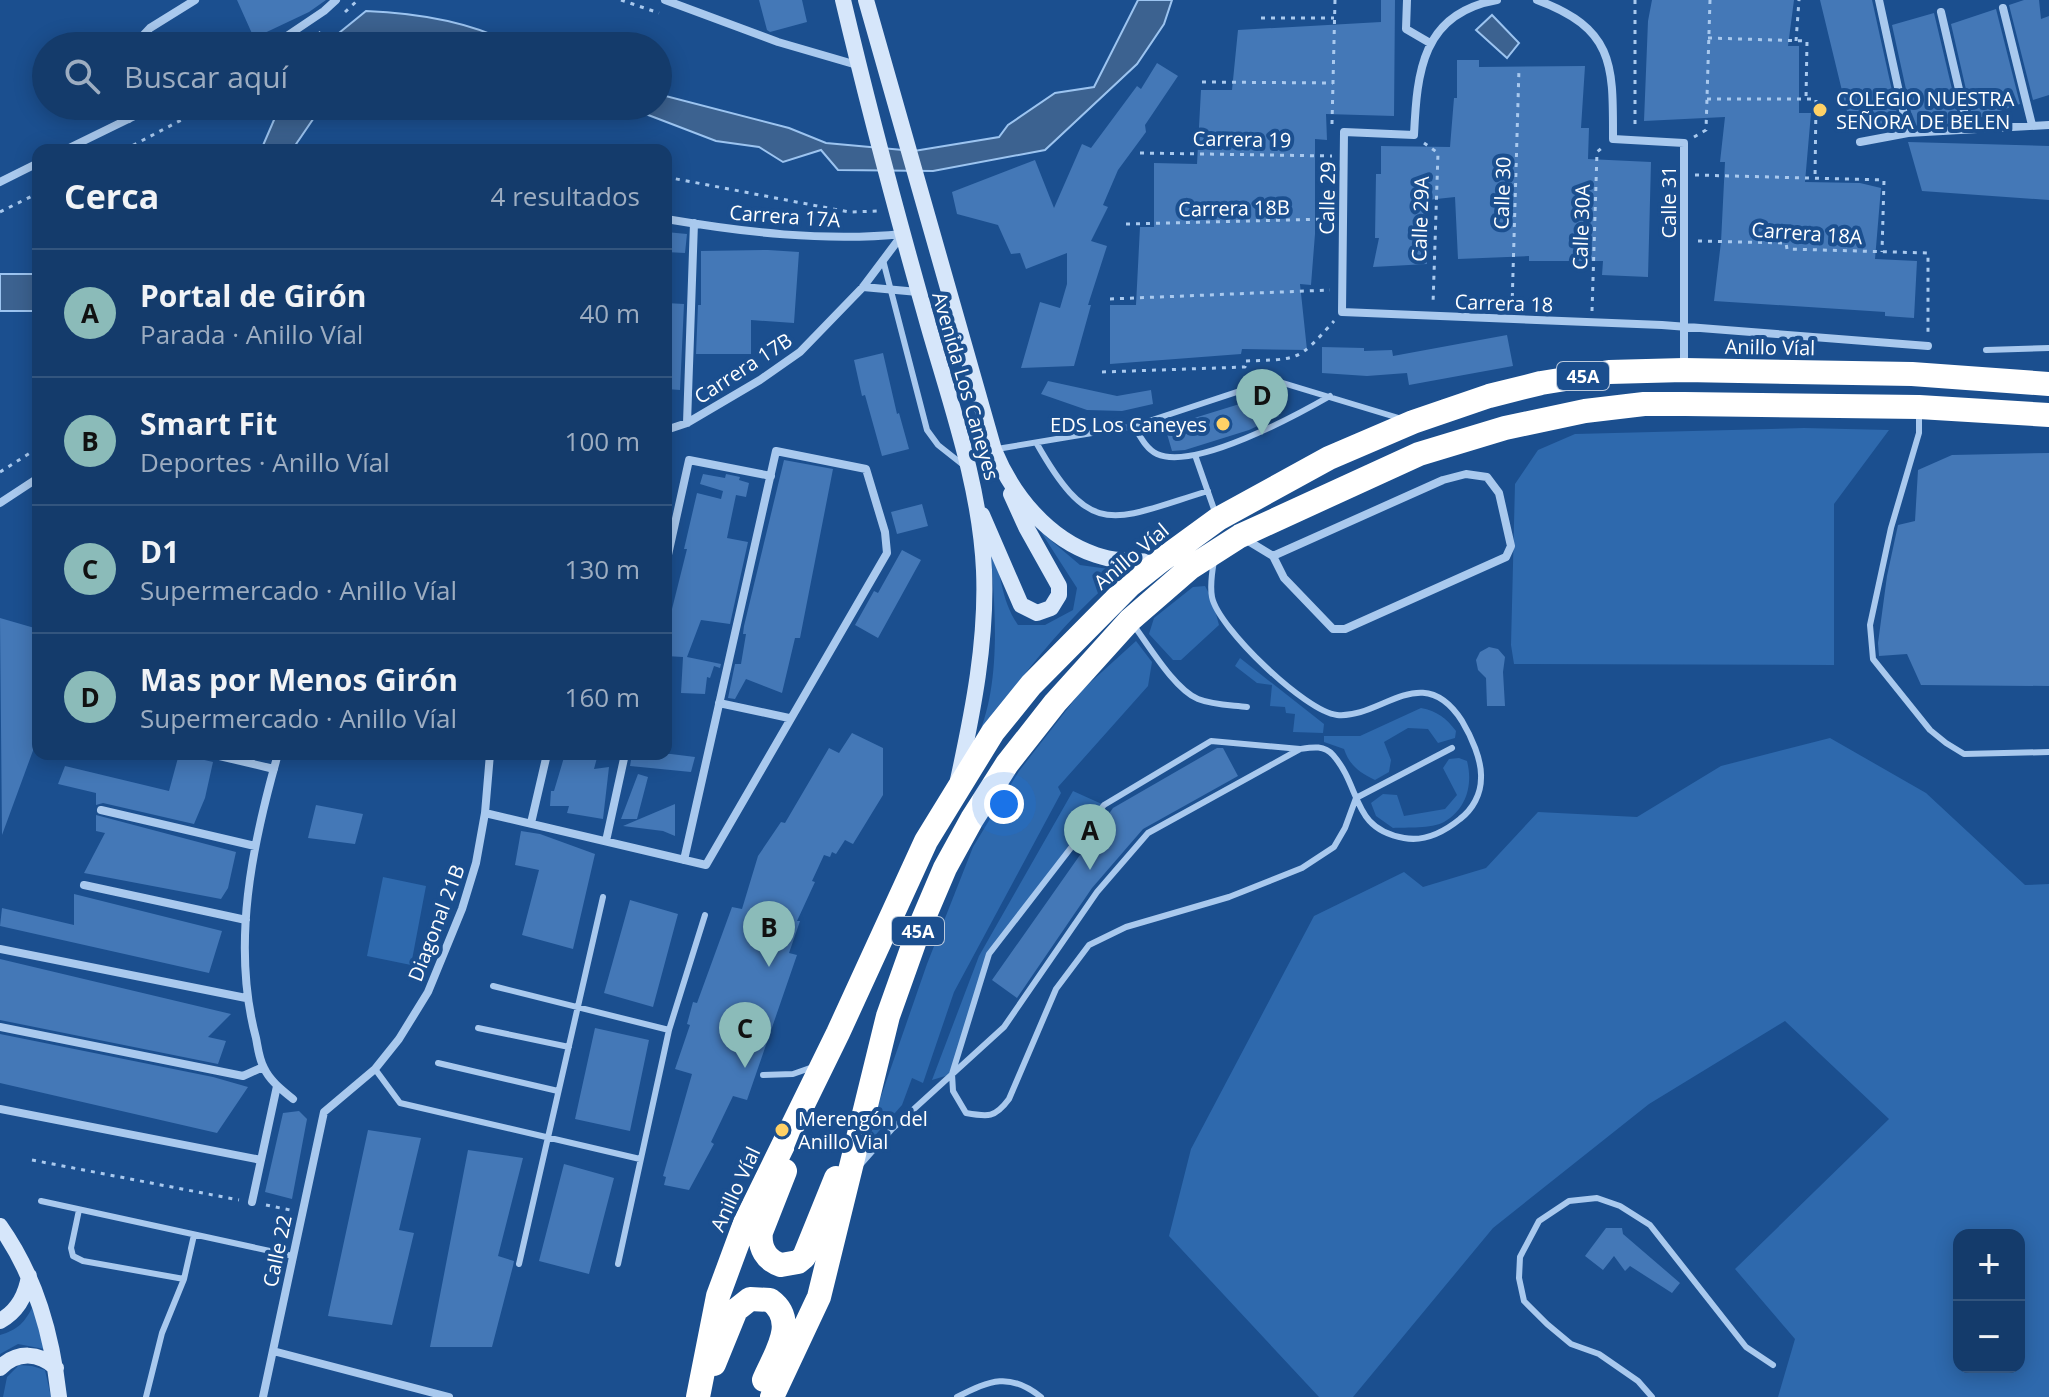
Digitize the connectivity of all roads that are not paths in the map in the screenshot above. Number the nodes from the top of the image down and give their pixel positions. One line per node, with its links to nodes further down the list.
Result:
1 (173, 0): 13 (street)
2 (195, 0): 13 (street)
3 (336, 0): 15 (street)
4 (665, 0): 17 (street)
5 (843, 0): 17 (main road, Avenida Los Caneyes)
6 (1407, 0): 16 (street)
7 (1497, 0): 16 (street)
8 (1537, 0): 35 (street, Calle 31)
9 (1879, 0): 22 (street)
10 (868, 1): 49 (main road, Avenida Los Caneyes)
11 (2003, 8): 19 (street)
12 (1941, 12): 21 (street)
13 (170, 14): 14 (street)
14 (146, 32)
15 (296, 32)
16 (1430, 43): 34 (street, Calle 29)
17 (859, 66): 29 (main road, Avenida Los Caneyes)
18 (127, 120): 24 (street)
19 (2032, 125): 20 (street); 21 (street)
20 (2049, 125)
21 (1968, 128): 22 (street)
22 (1908, 133): 23 (street)
23 (1860, 142)
24 (77, 144)
25 (32, 166): 26 (street)
26 (0, 182)
27 (672, 220): 28 (street, Carrera 17A)
28 (694, 223): 29 (street, Carrera 17A); 45 (street)
29 (903, 234): 30 (street, Carrera 17B); 33 (main road, Avenida Los Caneyes)
30 (883, 260): 31 (street, Carrera 17B); 32 (lane)
31 (863, 287): 32 (street); 45 (street, Carrera 17B)
32 (891, 289): 33 (street); 51 (lane)
33 (919, 292): 51 (main road, Avenida Los Caneyes)
34 (1342, 312): 35 (street, Carrera 18)
35 (1683, 326): 36 (street, Carrera 18); 39 (street, Calle 31)
36 (1928, 346)
37 (2049, 348): 38 (lane)
38 (1986, 350)
39 (1684, 370): 40 (highway, Anillo Víal / 45A); 44 (highway, Anillo Víal / 45A)
40 (2049, 384)
41 (1330, 396): 44 (lane); 46 (lane); 50 (lane)
42 (1919, 407): 43 (highway, 45A); 62 (highway, 45A); 72 (lane)
43 (2049, 415)
44 (1413, 422): 60 (highway, Anillo Víal / 45A)
45 (687, 423): 47 (street, Carrera 17B)
46 (1134, 426): 48 (lane); 50 (lane)
47 (672, 428)
48 (1037, 444): 49 (lane); 55 (lane)
49 (994, 450): 52 (main road, Avenida Los Caneyes)
50 (1195, 455): 55 (lane)
51 (969, 469): 59 (main road, Avenida Los Caneyes)
52 (1003, 470): 59 (main road); 65 (main road, Avenida Los Caneyes)
53 (771, 476): 58 (street); 67 (street); 69 (street)
54 (32, 482): 57 (street)
55 (1208, 491): 60 (lane)
56 (672, 502): 58 (street)
57 (0, 503)
58 (679, 503): 61 (street)
59 (978, 506): 79 (main road, Avenida Los Caneyes)
60 (1218, 519): 65 (highway, Anillo Víal / 45A)
61 (672, 536)
62 (1240, 536): 63 (highway, 45A); 64 (street)
63 (1216, 550): 66 (highway, 45A); 80 (lane)
64 (1273, 556): 64 (street)
65 (1159, 562): 79 (highway, Anillo Víal / 45A)
66 (1130, 620): 68 (lane); 111 (highway, 45A)
67 (719, 703): 69 (street); 86 (street)
68 (1247, 707)
69 (789, 718): 86 (street)
70 (1452, 748): 80 (lane)
71 (1300, 749): 80 (lane); 103 (lane); 103 (lane)
72 (2049, 752)
73 (236, 760): 78 (street)
74 (276, 760): 78 (street)
75 (489, 760): 82 (street, Diagonal 21B)
76 (546, 760): 83 (street)
77 (624, 760): 84 (street)
78 (274, 769): 85 (street)
79 (956, 789): 99 (highway, Anillo Víal / 45A)
80 (1356, 798): 103 (lane)
81 (101, 810): 85 (street)
82 (485, 813): 83 (street); 102 (street, Diagonal 21B)
83 (531, 823): 84 (street)
84 (606, 841): 86 (street)
85 (255, 846): 90 (street)
86 (684, 860)
87 (84, 885): 90 (street)
88 (603, 897): 94 (lane)
89 (705, 915): 97 (lane)
90 (246, 920): 93 (street)
91 (0, 949): 93 (street)
92 (493, 986): 94 (lane)
93 (246, 998): 101 (street)
94 (577, 1009): 97 (lane); 98 (lane)
95 (0, 1027): 101 (street)
96 (478, 1028): 98 (lane)
97 (669, 1030): 113 (lane)
98 (569, 1047): 106 (lane)
99 (826, 1058): 104 (lane); 107 (highway, Anillo Víal / 45A)
100 (438, 1063): 106 (lane)
101 (263, 1067): 105 (street)
102 (375, 1069): 110 (street, Diagonal 21B); 112 (lane)
103 (952, 1074): 115 (lane)
104 (763, 1075)
105 (277, 1086): 108 (street); 114 (street)
106 (558, 1091): 112 (lane)
107 (808, 1092): 111 (highway); 135 (highway, Anillo Víal / 45A)
108 (293, 1099)
109 (0, 1109): 114 (street)
110 (324, 1112): 121 (street, Calle 22)
111 (863, 1112): 115 (highway, 45A)
112 (547, 1136): 113 (lane); 122 (lane)
113 (640, 1159): 123 (lane)
114 (261, 1160): 117 (street)
115 (848, 1179): 137 (highway, 45A)
116 (41, 1201): 118 (lane)
117 (252, 1202)
118 (79, 1210): 120 (lane); 125 (lane)
119 (0, 1226): 124 (main road)
120 (194, 1235): 121 (lane); 125 (lane)
121 (293, 1256): 127 (street, Calle 22)
122 (519, 1264)
123 (618, 1264)
124 (29, 1276): 126 (main road); 130 (main road)
125 (184, 1279): 132 (lane)
126 (0, 1321)
127 (273, 1351): 133 (street, Calle 22); 134 (street)
128 (1773, 1365): 140 (lane)
129 (0, 1368): 130 (main road)
130 (56, 1368): 131 (main road)
131 (59, 1397)
132 (146, 1397)
133 (263, 1397)
134 (449, 1397)
135 (700, 1397): 136 (highway)
136 (759, 1397)
137 (772, 1397)
138 (957, 1397): 139 (lane)
139 (1041, 1397)
140 (1652, 1397)

